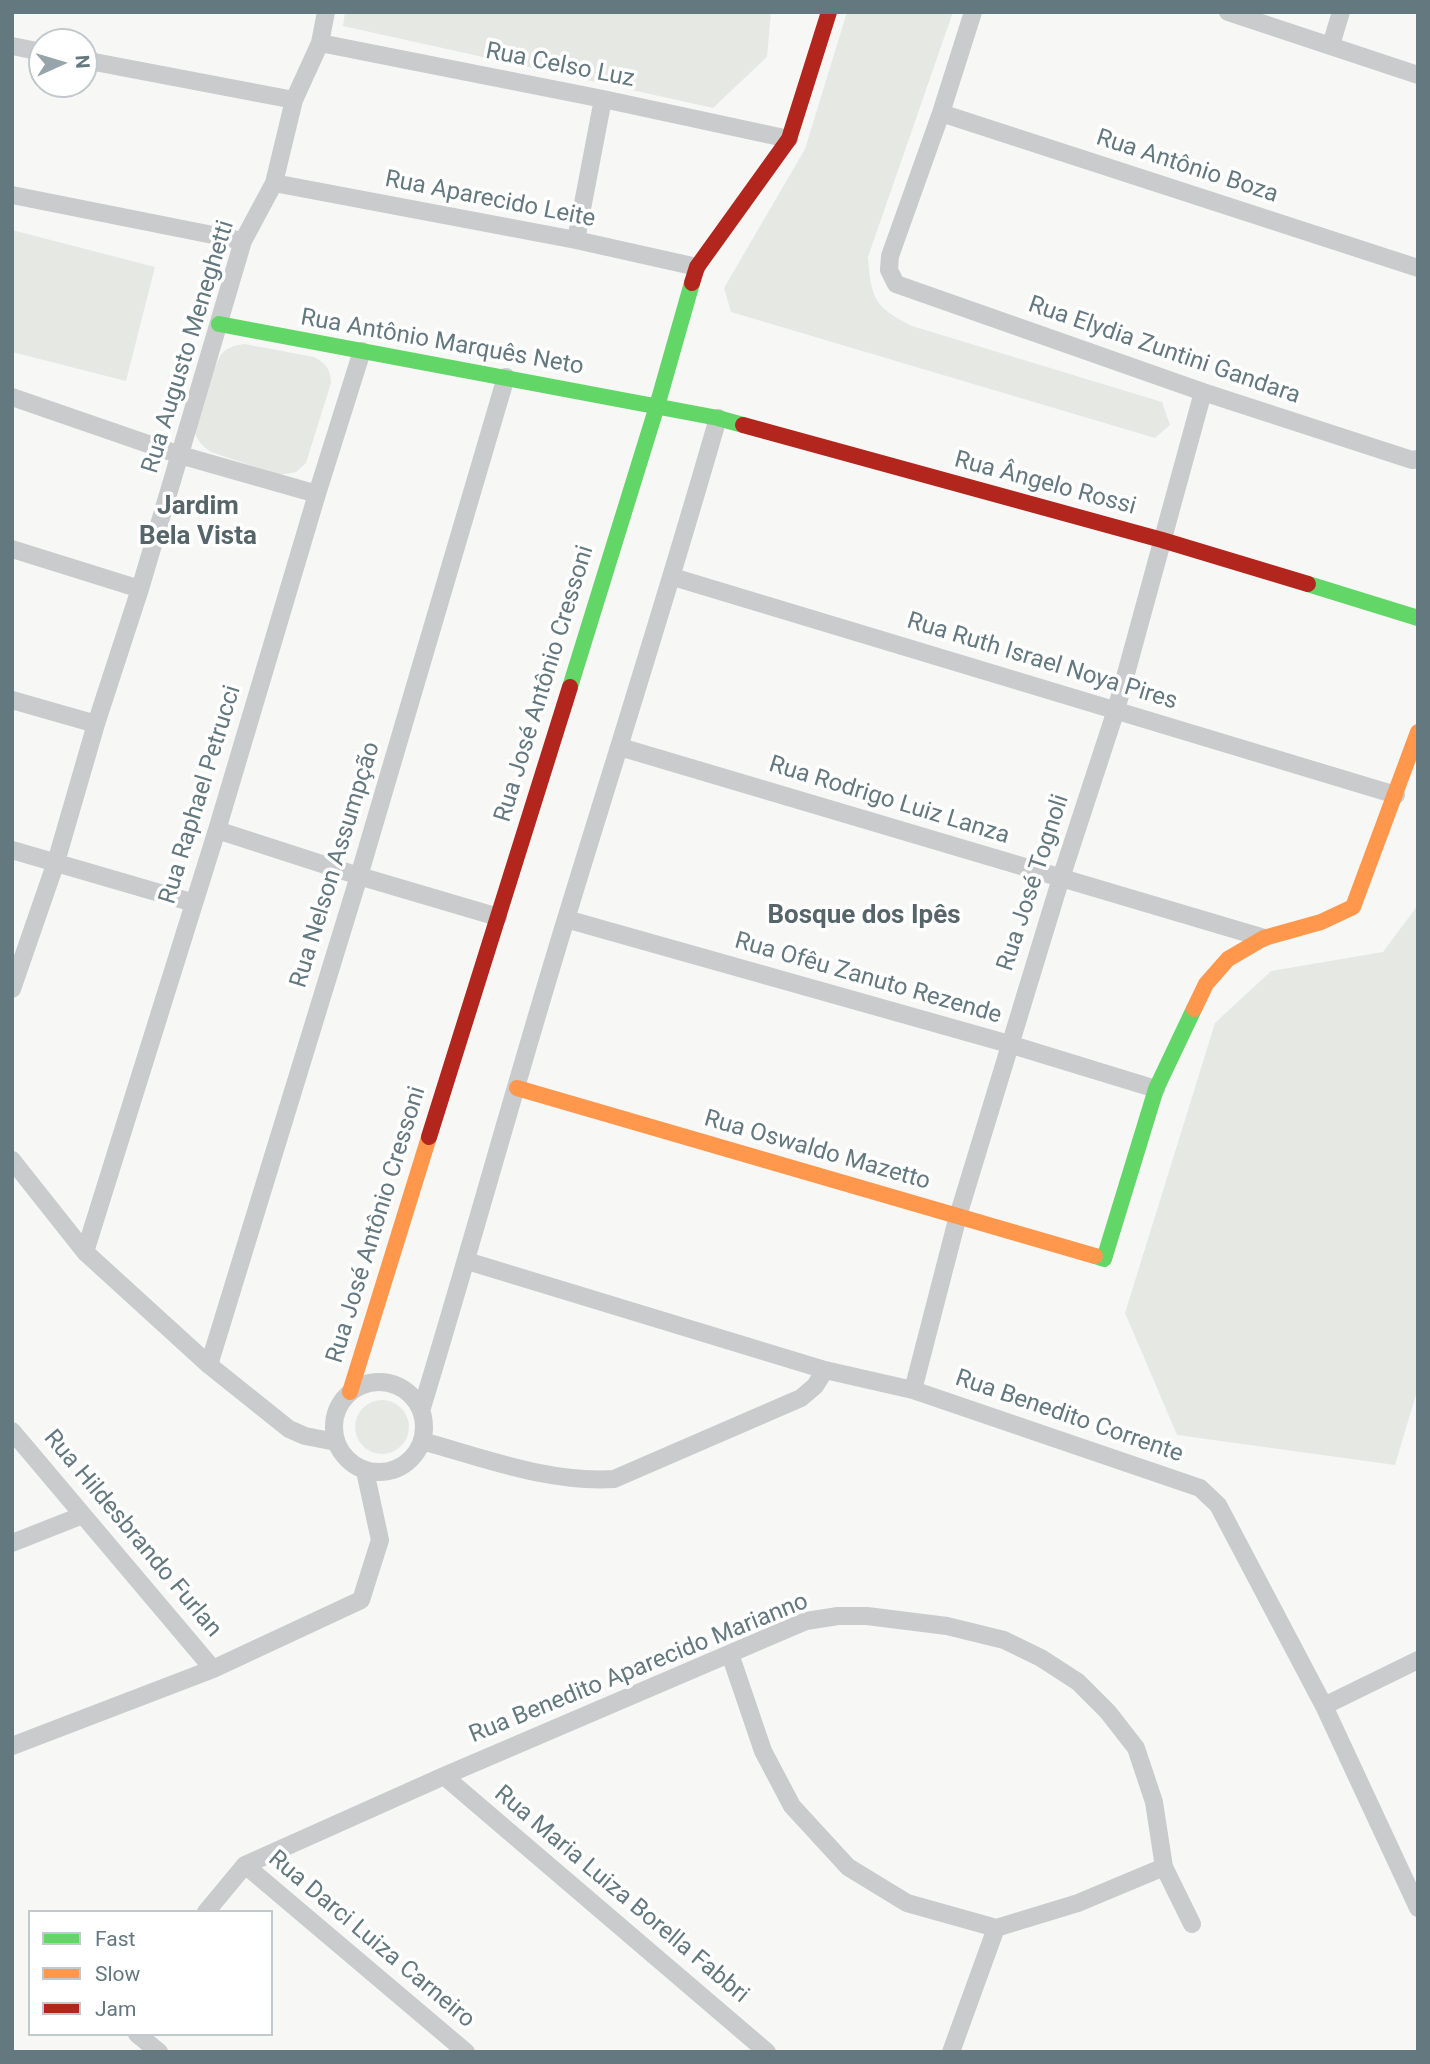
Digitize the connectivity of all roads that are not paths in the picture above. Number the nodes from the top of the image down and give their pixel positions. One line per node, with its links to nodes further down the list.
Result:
1 (326, 12): 6 (street, Rua Augusto Meneghetti)
2 (829, 12): 13 (street, Rua José Antônio Cressoni)
3 (973, 12): 12 (street)
4 (1228, 12): 7 (street)
5 (1340, 12): 7 (street)
6 (320, 43): 10 (street, Rua Celso Luz); 11 (street, Rua Augusto Meneghetti)
7 (1331, 45): 9 (street)
8 (98, 63): 11 (street)
9 (1418, 75)
10 (603, 99): 13 (street, Rua Celso Luz); 16 (street)
11 (294, 100): 14 (street, Rua Augusto Meneghetti)
12 (941, 113): 19 (street, Rua Antônio Boza); 23 (street, Rua Elydia Zuntini Gandara)
13 (789, 139): 18 (street, Rua José Antônio Cressoni)
14 (274, 183): 16 (street, Rua Aparecido Leite); 17 (street, Rua Augusto Meneghetti)
15 (12, 195): 17 (street)
16 (576, 240): 18 (street, Rua Aparecido Leite)
17 (243, 241): 20 (street, Rua Augusto Meneghetti)
18 (697, 267): 25 (street, Rua José Antônio Cressoni)
19 (1418, 268)
20 (219, 324): 21 (street, Rua Antônio Marquês Neto); 27 (street, Rua Augusto Meneghetti)
21 (362, 351): 22 (street, Rua Antônio Marquês Neto); 29 (street, Rua Raphael Petrucci)
22 (506, 377): 25 (street, Rua Antônio Marquês Neto); 44 (street, Rua Nelson Assumpção)
23 (1203, 392): 28 (street, Rua Elydia Zuntini Gandara); 30 (street, Rua José Tognoli)
24 (12, 397): 27 (street)
25 (657, 406): 26 (street, Rua Ângelo Rossi); 47 (street, Rua José Antônio Cressoni)
26 (718, 418): 30 (street, Rua Ângelo Rossi); 32 (street)
27 (180, 455): 29 (street); 33 (street, Rua Augusto Meneghetti)
28 (1418, 459)
29 (317, 494): 41 (street, Rua Raphael Petrucci)
30 (1162, 540): 34 (street, Rua Ângelo Rossi); 36 (street, Rua José Tognoli)
31 (12, 550): 33 (street)
32 (673, 577): 36 (street, Rua Ruth Israel Noya Pires); 39 (street)
33 (141, 589): 37 (street, Rua Augusto Meneghetti)
34 (1418, 618)
35 (12, 700): 37 (street)
36 (1116, 710): 40 (street, Rua Ruth Israel Noya Pires); 45 (street, Rua José Tognoli)
37 (96, 724): 43 (street, Rua Augusto Meneghetti)
38 (1418, 732): 40 (street)
39 (620, 747): 45 (street, Rua Rodrigo Luiz Lanza); 48 (street)
40 (1396, 795): 49 (street)
41 (217, 830): 44 (street); 46 (street, Rua Raphael Petrucci)
42 (12, 850): 43 (street)
43 (57, 862): 46 (street); 50 (street, Rua Augusto Meneghetti)
44 (359, 876): 47 (street); 59 (street, Rua Nelson Assumpção)
45 (1061, 878): 49 (street, Rua Rodrigo Luiz Lanza); 51 (street, Rua José Tognoli)
46 (194, 903): 57 (street, Rua Raphael Petrucci)
47 (498, 917): 62 (street, Rua José Antônio Cressoni)
48 (566, 919): 51 (street, Rua Ofêu Zanuto Rezende); 52 (street)
49 (1264, 939): 53 (street)
50 (12, 989)
51 (1009, 1044): 53 (street, Rua Ofêu Zanuto Rezende); 56 (street, Rua José Tognoli)
52 (517, 1088): 56 (street, Rua Oswaldo Mazetto); 58 (street)
53 (1156, 1089): 56 (street, Rua Oswaldo Mazetto)
54 (12, 1160): 55 (street)
55 (18, 1181): 57 (street)
56 (958, 1216): 61 (street, Rua José Tognoli)
57 (85, 1252): 59 (street)
58 (467, 1261): 60 (street, Rua Benedito Corrente); 63 (street)
59 (209, 1365): 66 (street)
60 (825, 1370): 61 (street, Rua Benedito Corrente); 65 (street)
61 (913, 1390): 73 (street, Rua Benedito Corrente)
62 (350, 1392): 63 (street); 66 (street)
63 (421, 1410): 65 (street)
64 (12, 1431): 68 (street, Rua Hildesbrando Furlan)
65 (422, 1441): 67 (street)
66 (336, 1442): 67 (street)
67 (366, 1471): 72 (street)
68 (83, 1515): 69 (street); 72 (street, Rua Hildesbrando Furlan)
69 (12, 1543)
70 (730, 1654): 75 (street, Rua Benedito Aparecido Marianno); 78 (street, Rua Benedito Aparecido Marianno); 83 (street)
71 (1418, 1660): 73 (street)
72 (214, 1669): 74 (street)
73 (1324, 1706): 79 (street, Rua Benedito Corrente)
74 (12, 1745)
75 (444, 1776): 77 (street, Rua Benedito Aparecido Marianno); 87 (street, Rua Maria Luiza Borella Fabbri)
76 (1418, 1863): 79 (street)
77 (245, 1865): 81 (street, Rua Benedito Aparecido Marianno); 86 (street, Rua Darci Luiza Carneiro)
78 (1164, 1867): 82 (street, Rua Benedito Aparecido Marianno); 83 (street)
79 (1401, 1870): 80 (street, Rua Benedito Corrente)
80 (1418, 1908)
81 (208, 1910)
82 (1192, 1924)
83 (996, 1928): 88 (street)
84 (140, 2036): 85 (street)
85 (159, 2052)
86 (466, 2052)
87 (767, 2052)
88 (951, 2052)

